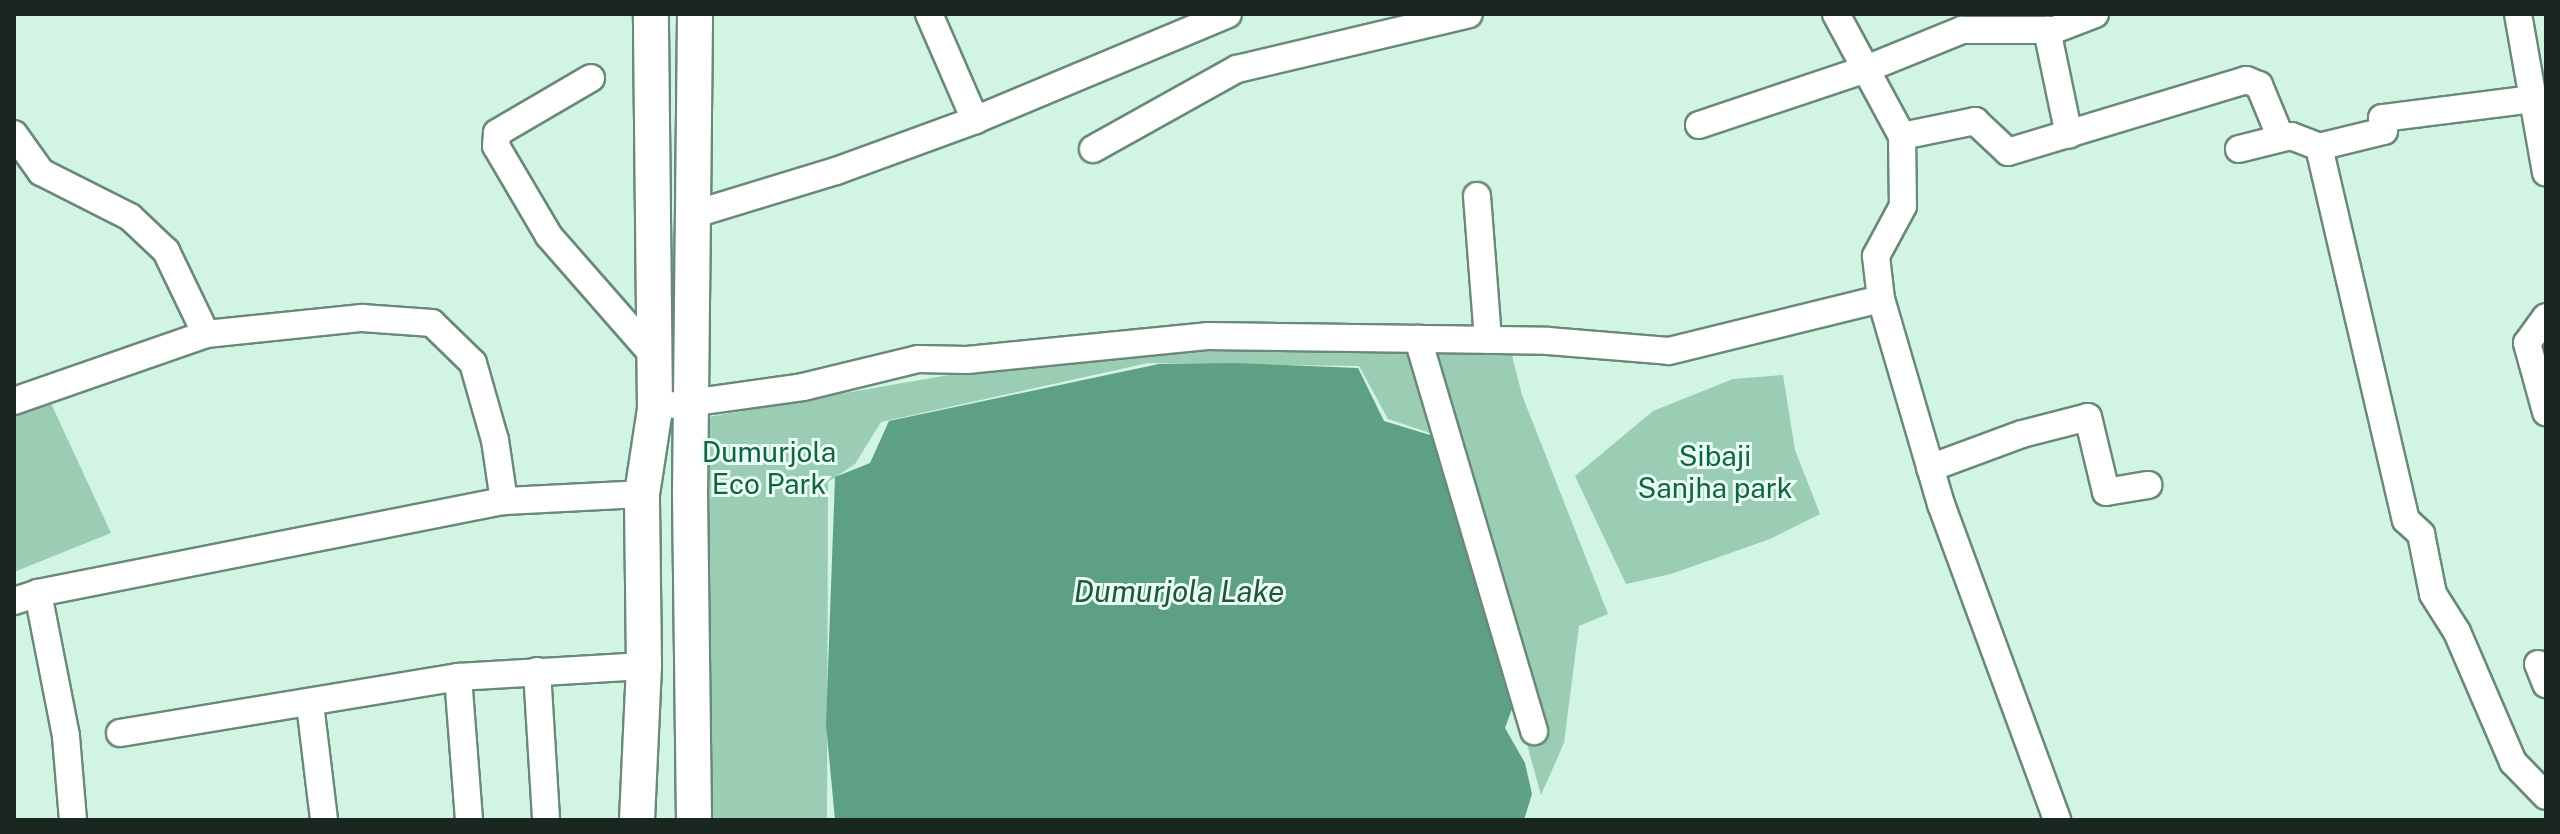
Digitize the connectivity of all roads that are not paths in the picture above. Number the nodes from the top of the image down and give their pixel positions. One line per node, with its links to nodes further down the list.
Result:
1 (651, 14): 31 (main road)
2 (695, 14): 25 (main road)
3 (1228, 14): 14 (street)
4 (1469, 14): 21 (street)
5 (1836, 14): 11 (street)
6 (2095, 14): 10 (street)
7 (2518, 14): 13 (street)
8 (936, 16): 14 (street)
9 (1963, 22): 10 (street); 11 (street)
10 (2047, 30): 16 (street)
11 (1866, 69): 15 (street); 18 (street)
12 (591, 78): 31 (street)
13 (2533, 99): 20 (street); 23 (street)
14 (975, 120): 25 (street)
15 (1699, 125)
16 (2069, 135): 18 (street); 19 (street)
17 (15, 136): 28 (street)
18 (1902, 136): 26 (street)
19 (2281, 138): 20 (street); 22 (street)
20 (2319, 147): 47 (street)
21 (1093, 149)
22 (2239, 149)
23 (2546, 173)
24 (1477, 196): 30 (street)
25 (695, 214): 33 (main road)
26 (1881, 299): 30 (street); 36 (street)
27 (2546, 317): 35 (street)
28 (206, 334): 32 (street); 39 (street)
29 (1418, 339): 30 (street); 33 (street); 45 (street)
30 (1488, 340)
31 (655, 357): 34 (main road)
32 (14, 401)
33 (691, 402): 34 (street); 53 (main road)
34 (655, 409): 38 (main road)
35 (2546, 412)
36 (1930, 468): 37 (street); 54 (street)
37 (2148, 485)
38 (642, 494): 39 (street); 41 (main road)
39 (504, 501): 40 (street)
40 (26, 597): 48 (street)
41 (644, 666): 42 (street); 52 (main road)
42 (537, 671): 43 (street); 51 (street)
43 (458, 677): 44 (street); 50 (street)
44 (310, 704): 46 (street); 49 (street)
45 (1534, 731)
46 (120, 733)
47 (2546, 796)
48 (73, 820)
49 (324, 820)
50 (469, 820)
51 (546, 820)
52 (637, 820)
53 (694, 820)
54 (2057, 820)

